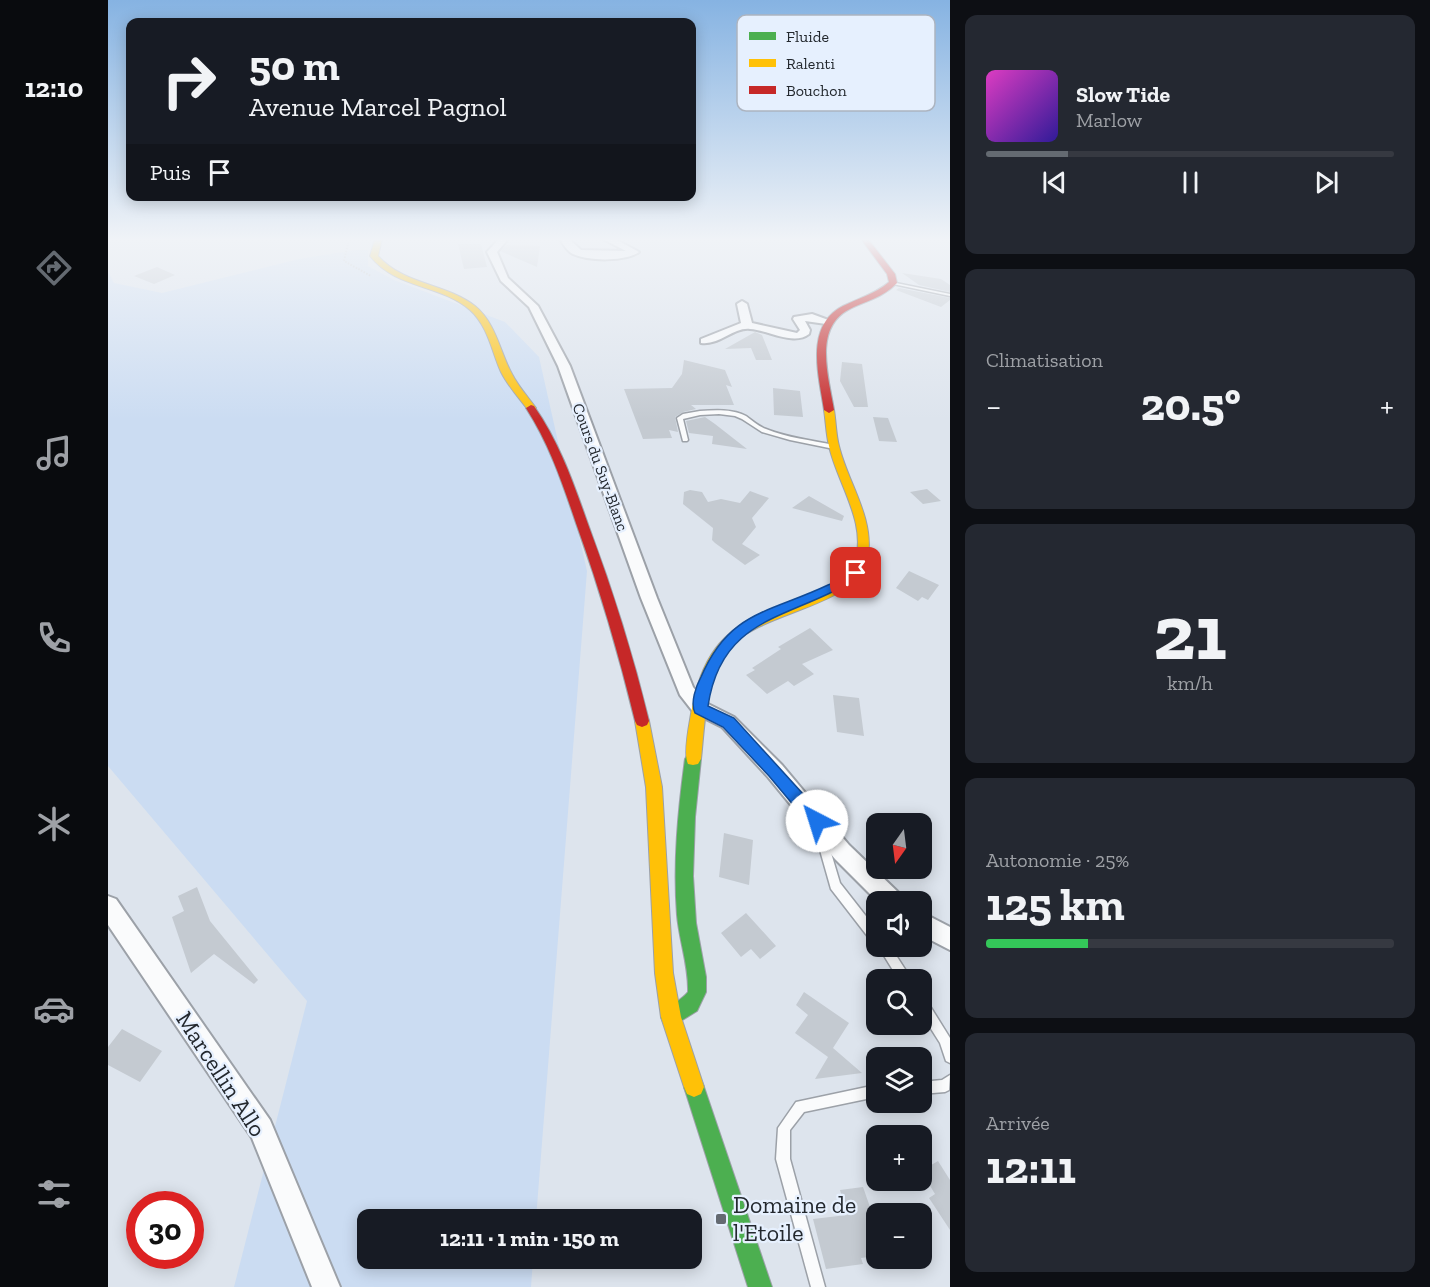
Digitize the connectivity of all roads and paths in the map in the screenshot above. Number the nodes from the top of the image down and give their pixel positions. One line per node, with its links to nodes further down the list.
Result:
1 (460, 299): 17 (main road)
2 (526, 299): 10 (street, Cours du Suy-Blanc)
3 (867, 299): 5 (main road)
4 (742, 304): 6 (street)
5 (826, 321): 6 (street); 9 (main road)
6 (747, 325): 7 (street)
7 (705, 341)
8 (685, 440): 9 (lane)
9 (834, 447): 10 (main road)
10 (700, 708): 11 (street); 17 (main road)
11 (817, 821): 12 (street); 14 (lane)
12 (882, 891)
13 (108, 906): 23 (street, Marcellin Allo)
14 (866, 925)
15 (932, 929): 16 (street)
16 (950, 939)
17 (671, 1017): 24 (main road)
18 (932, 1019): 19 (lane)
19 (950, 1057)
20 (950, 1081): 21 (lane)
21 (932, 1087)
22 (866, 1093): 25 (lane)
23 (326, 1287)
24 (760, 1287)
25 (818, 1287)

